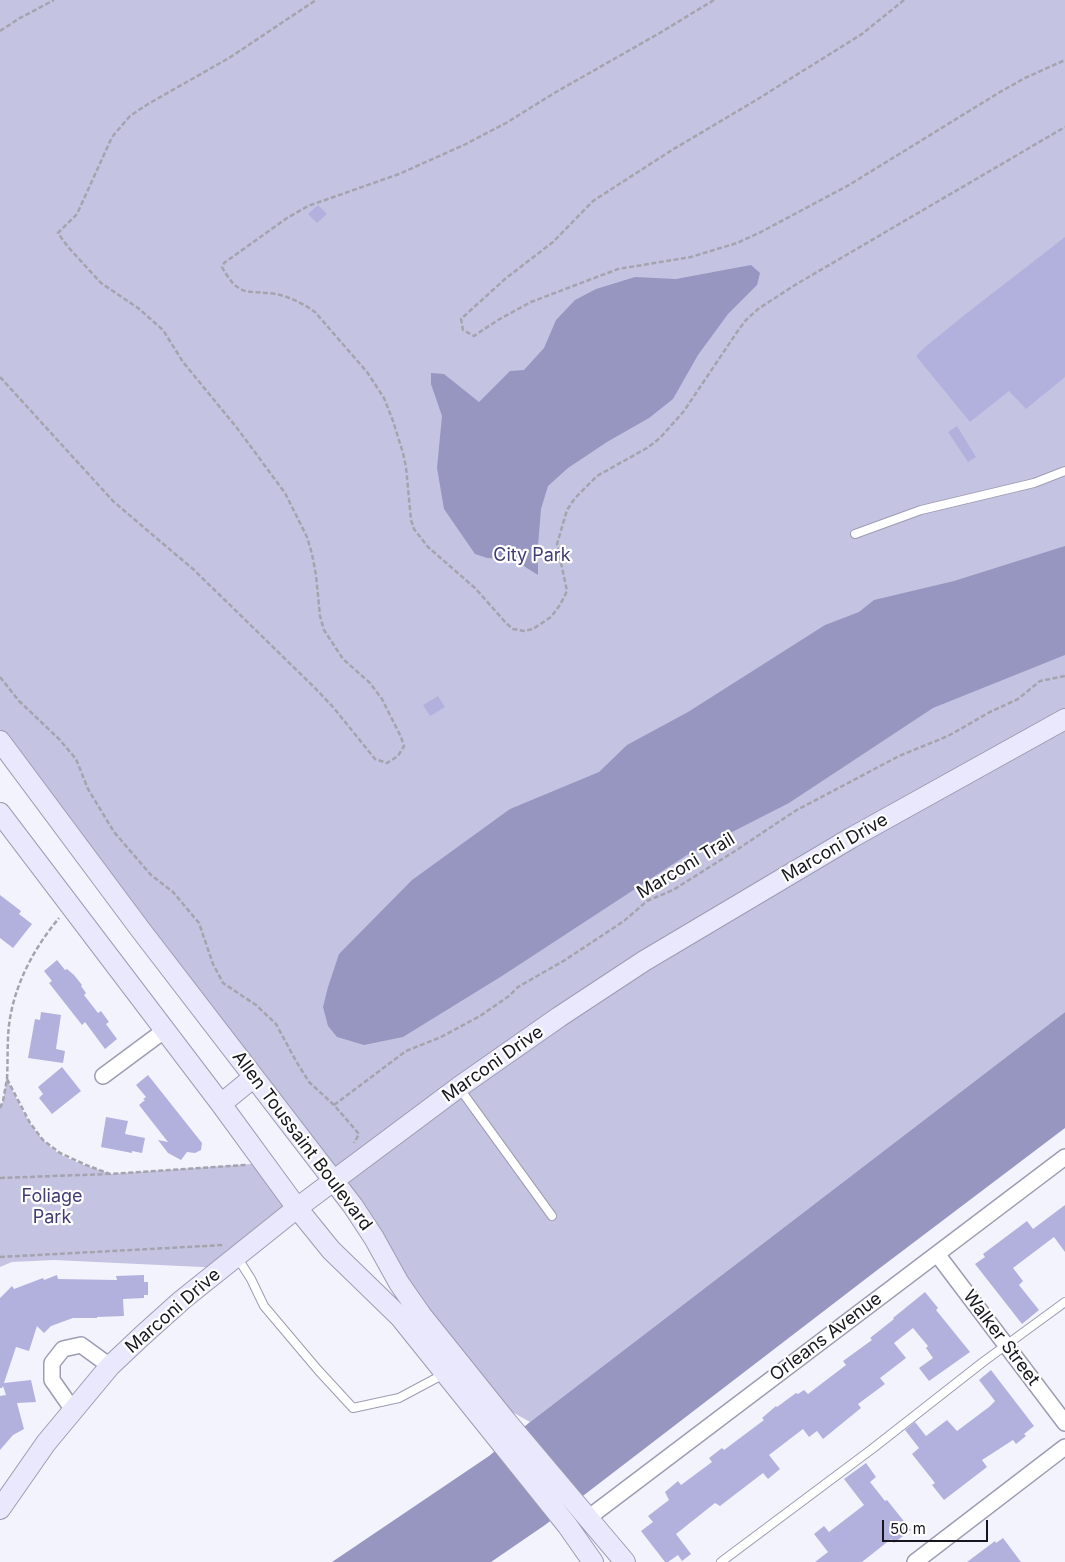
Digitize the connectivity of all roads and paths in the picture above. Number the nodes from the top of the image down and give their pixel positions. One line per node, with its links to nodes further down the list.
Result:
1 (54, 0): 5 (path)
2 (316, 0): 8 (path)
3 (714, 0): 7 (path)
4 (904, 0): 6 (path)
5 (0, 31)
6 (1065, 60)
7 (1065, 127)
8 (0, 376)
9 (1065, 471): 10 (lane)
10 (855, 534)
11 (1065, 676): 23 (path, Marconi Trail)
12 (0, 677): 23 (path)
13 (1065, 719): 21 (main road, Marconi Drive)
14 (0, 741): 19 (main road, Allen Toussaint Boulevard)
15 (2, 820): 16 (main road, Allen Toussaint Boulevard)
16 (70, 905): 17 (main road, Allen Toussaint Boulevard); 20 (path)
17 (165, 1030): 18 (street); 22 (main road, Allen Toussaint Boulevard)
18 (103, 1076)
19 (254, 1077): 22 (main road); 30 (main road, Allen Toussaint Boulevard)
20 (7, 1080): 24 (path); 28 (path)
21 (459, 1087): 30 (main road, Marconi Drive); 32 (lane)
22 (221, 1104): 27 (main road, Allen Toussaint Boulevard)
23 (334, 1104): 25 (path)
24 (0, 1108)
25 (351, 1145)
26 (1065, 1157): 34 (street, Orleans Avenue)
27 (265, 1163): 28 (path); 31 (main road, Allen Toussaint Boulevard)
28 (110, 1174): 29 (path)
29 (0, 1178)
30 (333, 1180): 31 (main road, Marconi Drive); 43 (main road, Allen Toussaint Boulevard)
31 (297, 1208): 33 (main road, Marconi Drive); 40 (main road, Allen Toussaint Boulevard)
32 (552, 1216)
33 (252, 1244): 35 (path); 36 (main road, Marconi Drive)
34 (937, 1254): 38 (street, Walker Street); 46 (street, Orleans Avenue)
35 (0, 1257)
36 (237, 1257): 39 (main road, Marconi Drive); 40 (lane)
37 (1065, 1302): 38 (lane)
38 (1006, 1345): 42 (street, Walker Street); 49 (lane)
39 (110, 1366): 41 (main road, Marconi Drive); 41 (street)
40 (445, 1373): 43 (main road, Allen Toussaint Boulevard)
41 (73, 1410): 45 (main road, Marconi Drive)
42 (1065, 1423)
43 (500, 1428): 46 (main road, Allen Toussaint Boulevard); 47 (main road, Allen Toussaint Boulevard)
44 (1065, 1447): 50 (street)
45 (0, 1509)
46 (585, 1515): 48 (main road, Allen Toussaint Boulevard)
47 (593, 1562)
48 (625, 1562)
49 (721, 1562)
50 (914, 1562)

